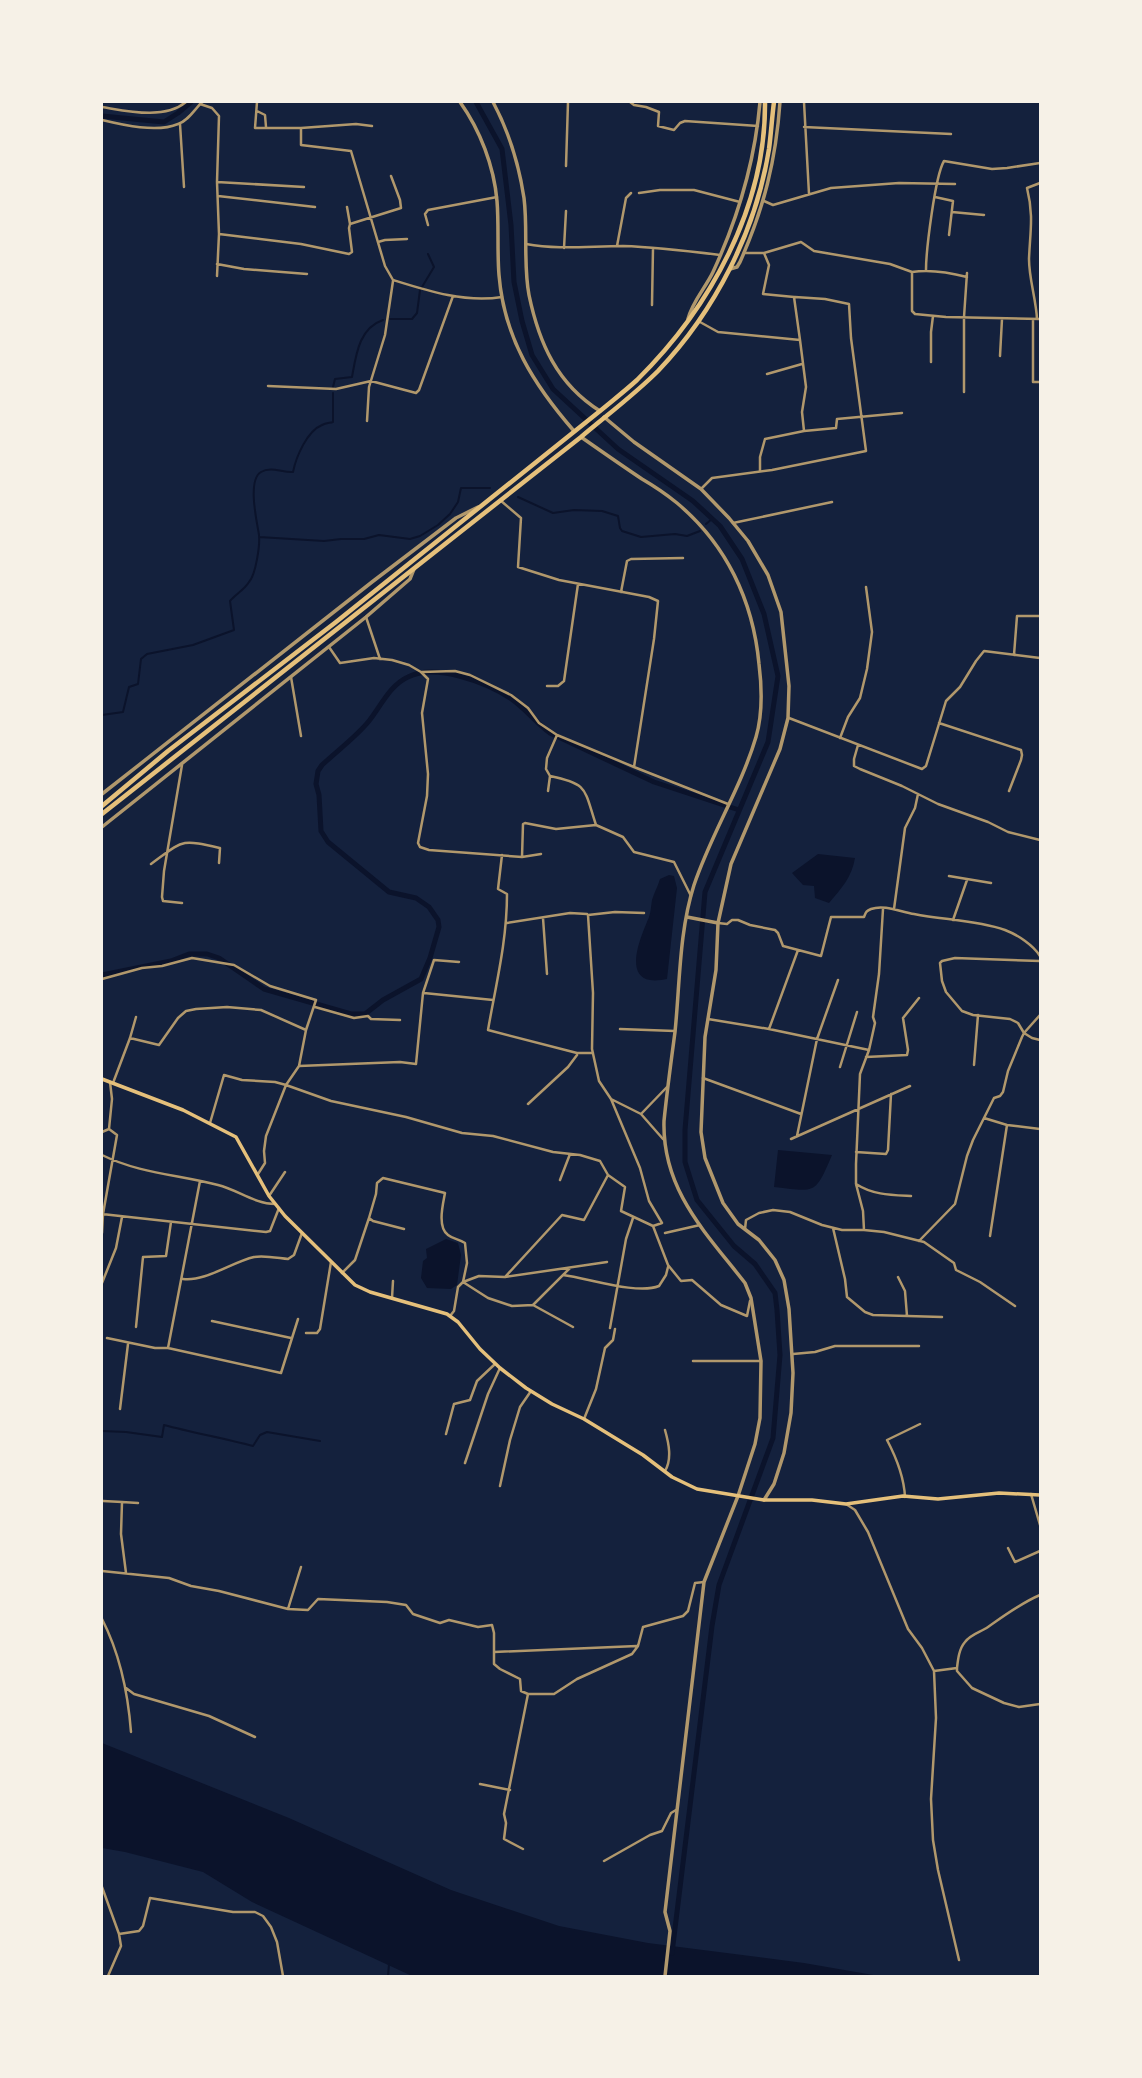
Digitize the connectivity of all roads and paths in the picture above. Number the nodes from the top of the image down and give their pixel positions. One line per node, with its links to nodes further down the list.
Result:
1 (186, 102): 12 (street)
2 (257, 102): 13 (street)
3 (460, 102): 35 (street)
4 (493, 102): 51 (street)
5 (568, 102): 23 (street)
6 (630, 102): 17 (street)
7 (763, 102): 17 (street); 76 (highway)
8 (774, 102): 61 (highway)
9 (780, 102): 37 (street)
10 (804, 102): 19 (street)
11 (201, 103): 15 (street); 25 (street)
12 (102, 107)
13 (257, 111): 18 (street); 18 (street)
14 (102, 120): 15 (street)
15 (180, 124): 29 (street)
16 (372, 126): 20 (street)
17 (758, 126): 38 (street)
18 (267, 127): 20 (street)
19 (804, 127): 21 (street); 33 (street)
20 (301, 128): 44 (street)
21 (951, 134)
22 (1041, 163): 27 (street)
23 (566, 166)
24 (391, 176): 44 (street)
25 (217, 182): 30 (street); 34 (street)
26 (1041, 183): 74 (street)
27 (938, 184): 28 (street); 33 (street); 36 (street)
28 (955, 184)
29 (184, 187)
30 (304, 187)
31 (631, 193): 52 (street)
32 (639, 193): 38 (street)
33 (809, 194): 37 (street)
34 (218, 196): 40 (street); 47 (street)
35 (497, 197): 46 (street); 68 (street)
36 (935, 197): 42 (street); 62 (street)
37 (764, 201): 56 (street)
38 (740, 202): 58 (street)
39 (347, 206): 45 (street)
40 (315, 207)
41 (566, 211): 53 (street)
42 (951, 212): 43 (street); 48 (street)
43 (984, 215)
44 (372, 218): 45 (street); 50 (street)
45 (350, 224): 47 (street)
46 (428, 225)
47 (219, 234): 59 (street)
48 (949, 235)
49 (407, 239): 50 (street)
50 (378, 243): 66 (street)
51 (526, 244): 53 (street); 86 (street)
52 (617, 246): 53 (street); 54 (street)
53 (564, 248)
54 (653, 248): 58 (street); 70 (street)
55 (770, 251): 57 (street); 60 (street); 63 (street)
56 (744, 253): 57 (street); 61 (street)
57 (764, 253): 60 (street)
58 (720, 255): 76 (street)
59 (217, 264): 64 (street); 65 (street)
60 (769, 265): 69 (street)
61 (730, 269): 75 (highway)
62 (926, 270): 63 (street); 72 (street)
63 (912, 272): 71 (street)
64 (307, 274)
65 (217, 276)
66 (393, 280): 67 (street); 82 (street)
67 (453, 296): 68 (street); 82 (street)
68 (502, 297): 91 (street)
69 (794, 297): 77 (street); 89 (street)
70 (652, 305)
71 (933, 316): 72 (street); 79 (street)
72 (964, 317): 73 (street); 85 (street)
73 (1002, 319): 74 (street); 78 (street)
74 (1037, 319): 83 (street)
75 (697, 320): 77 (street); 88 (highway)
76 (686, 324): 86 (highway)
77 (800, 340): 80 (street)
78 (1000, 356)
79 (931, 362)
80 (802, 364): 81 (street); 92 (street)
81 (767, 374)
82 (371, 381): 84 (street); 90 (street)
83 (1041, 382)
84 (268, 386)
85 (964, 391)
86 (600, 411): 91 (highway)
87 (902, 413): 89 (street)
88 (604, 417): 93 (highway); 95 (street)
89 (861, 417): 92 (street); 94 (street)
90 (367, 421)
91 (574, 431): 98 (highway)
92 (804, 431): 94 (street)
93 (581, 436): 96 (highway); 127 (street)
94 (761, 472): 95 (street)
95 (701, 489): 99 (street)
96 (500, 500): 101 (highway); 102 (street)
97 (832, 502): 99 (street)
98 (479, 507): 125 (street); 128 (highway)
99 (733, 523): 114 (street)
100 (683, 558): 104 (street)
101 (415, 568): 106 (street); 129 (highway)
102 (578, 584): 104 (street); 113 (street)
103 (866, 587): 118 (street)
104 (621, 592): 121 (street)
105 (1041, 616): 108 (street)
106 (366, 617): 107 (street); 110 (street)
107 (329, 647): 110 (street); 112 (street)
108 (1014, 655): 109 (street); 115 (street)
109 (1041, 658)
110 (380, 659): 111 (street)
111 (421, 672): 116 (street); 134 (street)
112 (291, 677): 117 (street); 120 (street)
113 (547, 686)
114 (788, 718): 118 (street); 152 (street)
115 (939, 723): 119 (street); 124 (street)
116 (557, 735): 121 (street); 122 (street)
117 (301, 736)
118 (840, 738): 119 (street)
119 (858, 745): 126 (street)
120 (182, 762): 131 (street); 133 (street)
121 (634, 767): 127 (street)
122 (550, 775): 123 (street); 130 (street)
123 (548, 791)
124 (1009, 791)
125 (102, 794)
126 (918, 794): 132 (street); 145 (street)
127 (727, 804): 142 (street)
128 (102, 806)
129 (102, 814)
130 (596, 825): 136 (street); 142 (street)
131 (102, 827)
132 (1041, 840)
133 (168, 851): 137 (street); 138 (street); 143 (street)
134 (502, 855): 136 (street); 151 (street)
135 (541, 855): 136 (street)
136 (522, 857)
137 (219, 863)
138 (151, 864)
139 (949, 876): 140 (street)
140 (967, 880): 141 (street); 150 (street)
141 (991, 883)
142 (691, 896): 148 (street)
143 (182, 903)
144 (883, 909): 145 (street); 153 (street); 179 (street)
145 (894, 909): 150 (street)
146 (644, 913): 147 (street)
147 (588, 915): 149 (street); 181 (street)
148 (690, 917): 152 (street); 173 (street)
149 (543, 918): 151 (street); 157 (street)
150 (953, 920): 154 (street)
151 (507, 923): 162 (street)
152 (718, 923): 153 (street); 168 (street)
153 (798, 949): 171 (street)
154 (1041, 956)
155 (1041, 961): 166 (street)
156 (459, 962): 160 (street)
157 (547, 974)
158 (102, 979): 163 (street)
159 (838, 980): 176 (street)
160 (423, 993): 162 (street); 184 (street)
161 (919, 998): 182 (street)
162 (493, 1000): 180 (street)
163 (314, 1007): 169 (street); 172 (street)
164 (857, 1012): 178 (street)
165 (1041, 1015): 174 (street)
166 (978, 1016): 174 (street); 183 (street)
167 (136, 1017): 175 (street)
168 (708, 1019): 171 (street); 186 (street)
169 (400, 1020)
170 (620, 1029): 173 (street)
171 (769, 1029): 176 (street)
172 (306, 1030): 175 (street); 184 (street)
173 (675, 1031): 191 (street)
174 (1024, 1033): 177 (street); 198 (street)
175 (130, 1038): 188 (street)
176 (817, 1039): 178 (street); 197 (street)
177 (1041, 1040)
178 (846, 1046): 179 (street); 185 (street)
179 (869, 1050): 182 (street)
180 (578, 1054): 181 (street); 194 (street)
181 (593, 1054): 193 (street)
182 (866, 1058): 195 (street)
183 (974, 1065)
184 (299, 1066): 189 (street)
185 (840, 1067)
186 (703, 1078): 197 (street); 231 (street)
187 (102, 1079): 188 (main road)
188 (111, 1082): 199 (main road); 201 (street)
189 (286, 1085): 199 (street); 208 (street); 212 (street)
190 (910, 1086): 192 (street)
191 (667, 1087): 196 (street); 206 (street)
192 (891, 1094): 195 (street); 207 (street)
193 (611, 1099): 196 (street); 228 (street)
194 (528, 1104)
195 (858, 1108): 204 (street); 207 (street)
196 (641, 1114): 206 (street)
197 (800, 1114): 204 (street)
198 (984, 1118): 200 (street); 237 (street)
199 (210, 1123): 212 (main road)
200 (1007, 1125): 202 (street); 236 (street)
201 (109, 1129): 203 (street); 210 (street)
202 (1041, 1129)
203 (102, 1132)
204 (797, 1136): 205 (street)
205 (791, 1139)
206 (666, 1141): 227 (street)
207 (856, 1152): 216 (street)
208 (570, 1154): 213 (street); 214 (street)
209 (102, 1155): 210 (street)
210 (112, 1160): 215 (street); 221 (street)
211 (285, 1172): 217 (street)
212 (258, 1174): 217 (main road)
213 (608, 1175): 224 (street); 245 (street)
214 (560, 1180)
215 (201, 1181): 219 (street); 226 (street)
216 (856, 1184): 218 (street); 232 (street)
217 (269, 1196): 219 (main road)
218 (911, 1196)
219 (275, 1203): 220 (main road)
220 (279, 1209): 226 (street); 234 (main road)
221 (102, 1214): 222 (street); 233 (street)
222 (122, 1216): 225 (street); 249 (street)
223 (369, 1218): 230 (street); 242 (street); 248 (street)
224 (633, 1218): 228 (street); 250 (street)
225 (171, 1222): 226 (street); 260 (street)
226 (192, 1224): 246 (street)
227 (700, 1225): 235 (street); 252 (street)
228 (653, 1226): 240 (street)
229 (833, 1228): 231 (street); 232 (street); 256 (street)
230 (404, 1229)
231 (745, 1229): 268 (street)
232 (864, 1230): 237 (street)
233 (102, 1233)
234 (302, 1233): 238 (main road); 246 (street)
235 (665, 1233)
236 (990, 1236)
237 (919, 1241): 254 (street)
238 (331, 1262): 242 (main road); 262 (street)
239 (607, 1262): 241 (street)
240 (668, 1265): 250 (street); 252 (street)
241 (572, 1266): 243 (street); 245 (street)
242 (342, 1273): 251 (main road)
243 (563, 1275): 250 (street); 253 (street)
244 (898, 1277): 256 (street)
245 (505, 1278): 248 (street)
246 (182, 1279): 267 (street)
247 (393, 1281): 251 (street)
248 (463, 1282): 253 (street); 255 (street)
249 (102, 1283)
250 (619, 1286): 275 (street)
251 (391, 1298): 255 (main road)
252 (751, 1298): 269 (street)
253 (533, 1306): 261 (street)
254 (1015, 1306)
255 (450, 1316): 271 (main road)
256 (907, 1317): 257 (street)
257 (942, 1317)
258 (298, 1319): 264 (street)
259 (212, 1321): 264 (street)
260 (136, 1327)
261 (573, 1327)
262 (306, 1333)
263 (107, 1338): 265 (street)
264 (291, 1338): 267 (street)
265 (128, 1344): 267 (street); 274 (street)
266 (919, 1346): 268 (street)
267 (168, 1348)
268 (793, 1354): 286 (street)
269 (761, 1361): 270 (street); 284 (street)
270 (693, 1362)
271 (495, 1364): 272 (main road); 279 (street)
272 (500, 1368): 273 (main road); 276 (street)
273 (531, 1391): 275 (main road); 281 (street)
274 (120, 1409)
275 (584, 1419): 280 (main road)
276 (478, 1424)
277 (920, 1424): 285 (street)
278 (665, 1430): 280 (street)
279 (446, 1434)
280 (665, 1471): 284 (main road)
281 (500, 1486)
282 (1031, 1494): 283 (main road); 285 (main road); 291 (street)
283 (1041, 1495)
284 (738, 1496): 286 (main road); 297 (street)
285 (905, 1497): 290 (main road)
286 (764, 1500): 290 (main road)
287 (103, 1501): 288 (street)
288 (122, 1502): 289 (street); 296 (street)
289 (138, 1503)
290 (846, 1504): 304 (street)
291 (1040, 1525)
292 (1008, 1548): 293 (street)
293 (1041, 1551)
294 (301, 1567): 299 (street)
295 (102, 1571): 296 (street)
296 (126, 1573): 299 (street)
297 (704, 1582): 301 (street); 312 (street)
298 (1041, 1595): 303 (street)
299 (288, 1609): 302 (street)
300 (102, 1619): 305 (street)
301 (638, 1646): 302 (street); 306 (street)
302 (494, 1652): 306 (street)
303 (957, 1668): 304 (street); 307 (street)
304 (934, 1671): 317 (street)
305 (126, 1688): 308 (street); 309 (street)
306 (528, 1694): 311 (street)
307 (1041, 1704)
308 (131, 1732)
309 (255, 1737)
310 (480, 1784): 311 (street)
311 (510, 1790): 313 (street)
312 (678, 1808): 314 (street); 320 (street)
313 (523, 1849)
314 (604, 1861)
315 (102, 1887): 316 (street)
316 (119, 1934): 318 (street); 319 (street)
317 (959, 1960)
318 (108, 1976)
319 (283, 1976)
320 (665, 1976)

